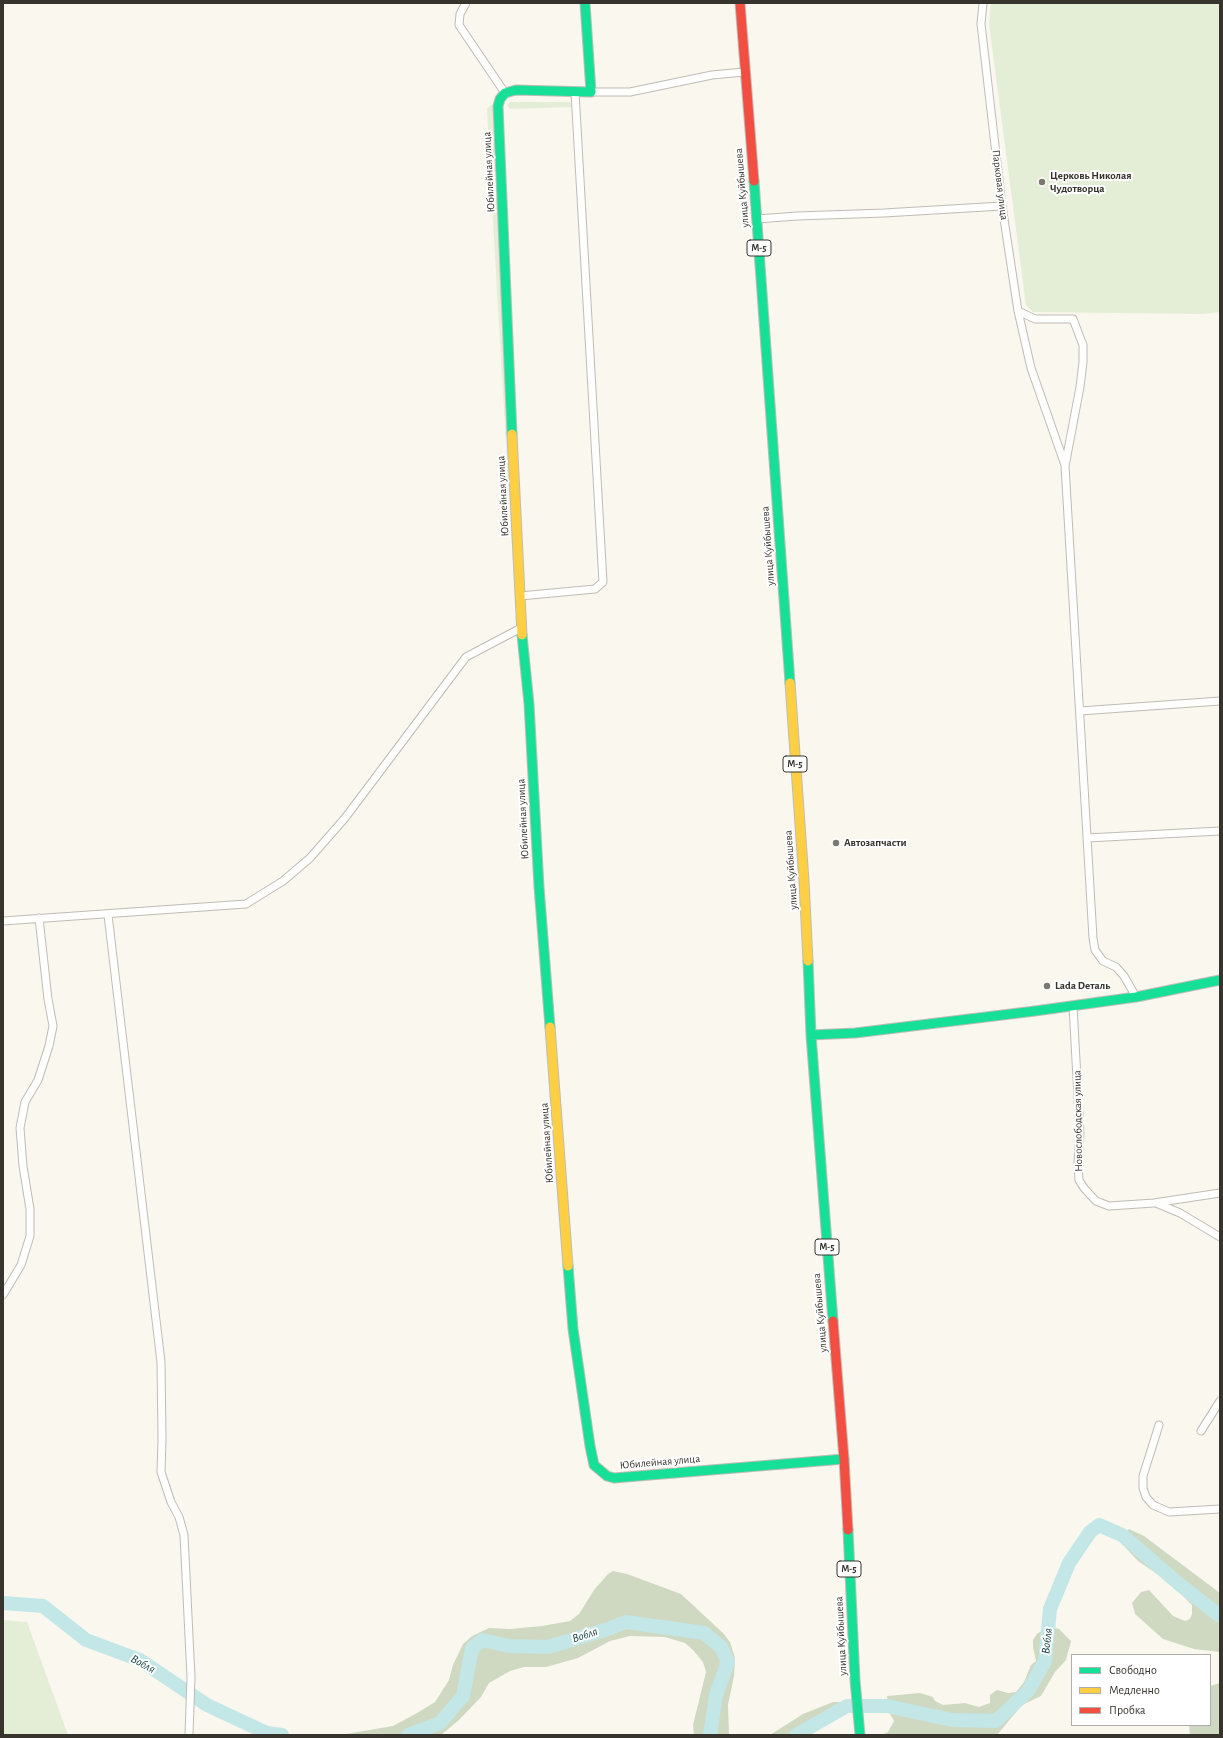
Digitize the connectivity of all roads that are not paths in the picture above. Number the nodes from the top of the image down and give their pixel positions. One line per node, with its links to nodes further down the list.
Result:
1 (466, 3): 8 (street)
2 (585, 3): 7 (main road)
3 (740, 3): 5 (main road, улица Куйбышева / М-5)
4 (983, 3): 9 (street, Парковая улица)
5 (744, 72): 7 (street); 10 (main road, улица Куйбышева / М-5)
6 (575, 92): 7 (main road); 8 (main road); 13 (street)
7 (591, 92)
8 (505, 94): 13 (main road, Юбилейная улица)
9 (1002, 206): 10 (street); 11 (street, Парковая улица)
10 (757, 219): 25 (main road, улица Куйбышева / М-5)
11 (1018, 311): 12 (street, Парковая улица); 12 (street)
12 (1065, 466): 16 (street)
13 (520, 596): 14 (main road, Юбилейная улица)
14 (520, 628): 19 (street); 33 (main road, Юбилейная улица)
15 (1220, 701): 16 (street)
16 (1080, 711): 18 (street)
17 (1220, 831): 18 (street)
18 (1087, 838): 23 (street)
19 (108, 915): 20 (street); 35 (street)
20 (40, 918): 21 (street); 29 (street)
21 (3, 921)
22 (1220, 980): 23 (main road)
23 (1136, 997): 24 (main road)
24 (1073, 1006): 25 (main road); 27 (street, Новослободская улица)
25 (811, 1035): 33 (main road, улица Куйбышева / М-5)
26 (1220, 1193): 27 (street, Новослободская улица)
27 (1154, 1202): 28 (street)
28 (1220, 1237)
29 (3, 1295)
30 (1220, 1401): 32 (street)
31 (1159, 1425): 34 (street)
32 (1201, 1431)
33 (844, 1459): 36 (main road, улица Куйбышева / М-5)
34 (1220, 1509)
35 (189, 1735)
36 (860, 1735)

